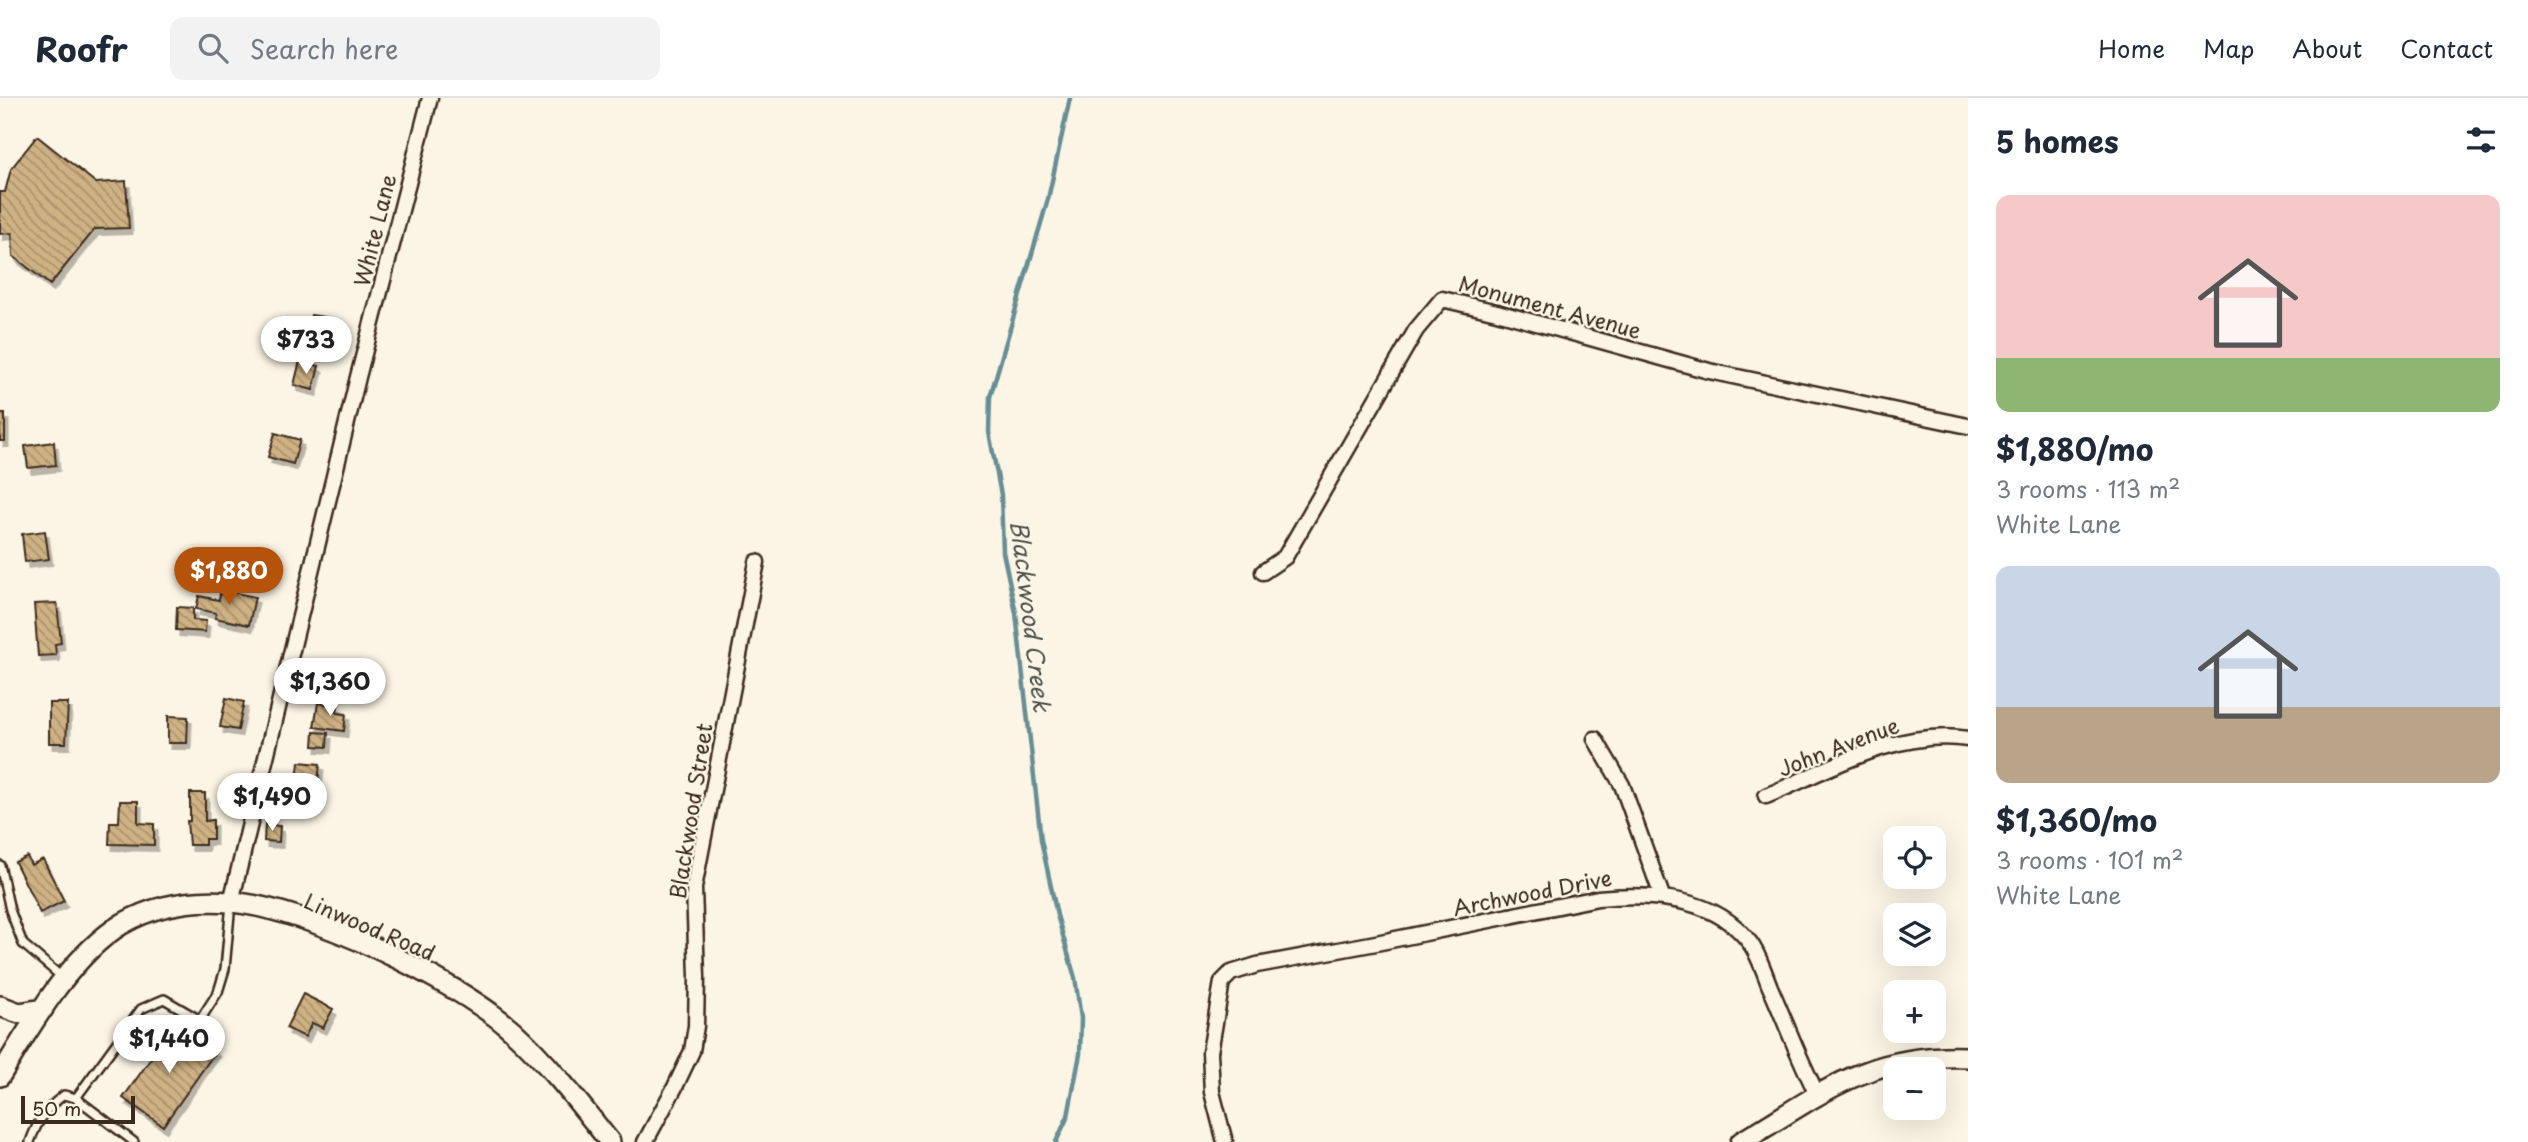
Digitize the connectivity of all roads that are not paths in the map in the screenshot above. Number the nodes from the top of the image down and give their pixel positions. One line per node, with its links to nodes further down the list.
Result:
1 (430, 98): 10 (street, White Lane)
2 (1968, 426): 4 (street, Monument Avenue)
3 (757, 562): 21 (street, Blackwood Street)
4 (1263, 572)
5 (1595, 739): 9 (street)
6 (1968, 740): 7 (street, John Avenue)
7 (1766, 796)
8 (0, 865): 11 (lane)
9 (1662, 896): 16 (street, Archwood Drive); 22 (street, Archwood Drive)
10 (231, 902): 11 (main road, Linwood Road); 17 (lane); 20 (main road, Linwood Road)
11 (65, 980): 13 (main road, Linwood Road)
12 (0, 1006): 13 (main road)
13 (43, 1009): 15 (main road, Linwood Road)
14 (1968, 1057): 16 (main road)
15 (0, 1076)
16 (1817, 1094): 23 (main road)
17 (76, 1098): 18 (lane); 19 (lane)
18 (30, 1142)
19 (134, 1142)
20 (610, 1142)
21 (645, 1142)
22 (1224, 1142)
23 (1741, 1142)

